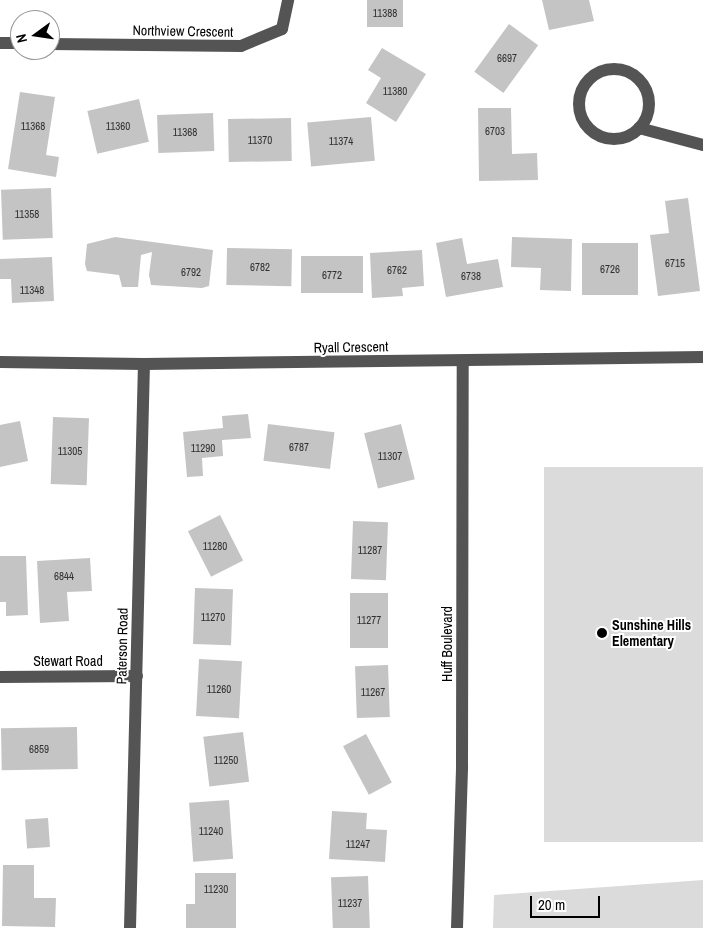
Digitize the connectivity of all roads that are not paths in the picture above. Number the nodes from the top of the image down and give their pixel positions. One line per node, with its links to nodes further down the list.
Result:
1 (288, 0): 2 (street, Northview Crescent)
2 (60, 44)
3 (639, 128): 3 (street); 4 (street)
4 (703, 145)
5 (703, 357): 6 (street, Ryall Crescent)
6 (463, 361): 8 (street, Ryall Crescent); 12 (street, Huff Boulevard)
7 (0, 362): 8 (street, Ryall Crescent)
8 (144, 364): 9 (street, Paterson Road)
9 (136, 676): 10 (street, Stewart Road); 11 (street, Paterson Road)
10 (0, 677)
11 (130, 928)
12 (457, 928)

